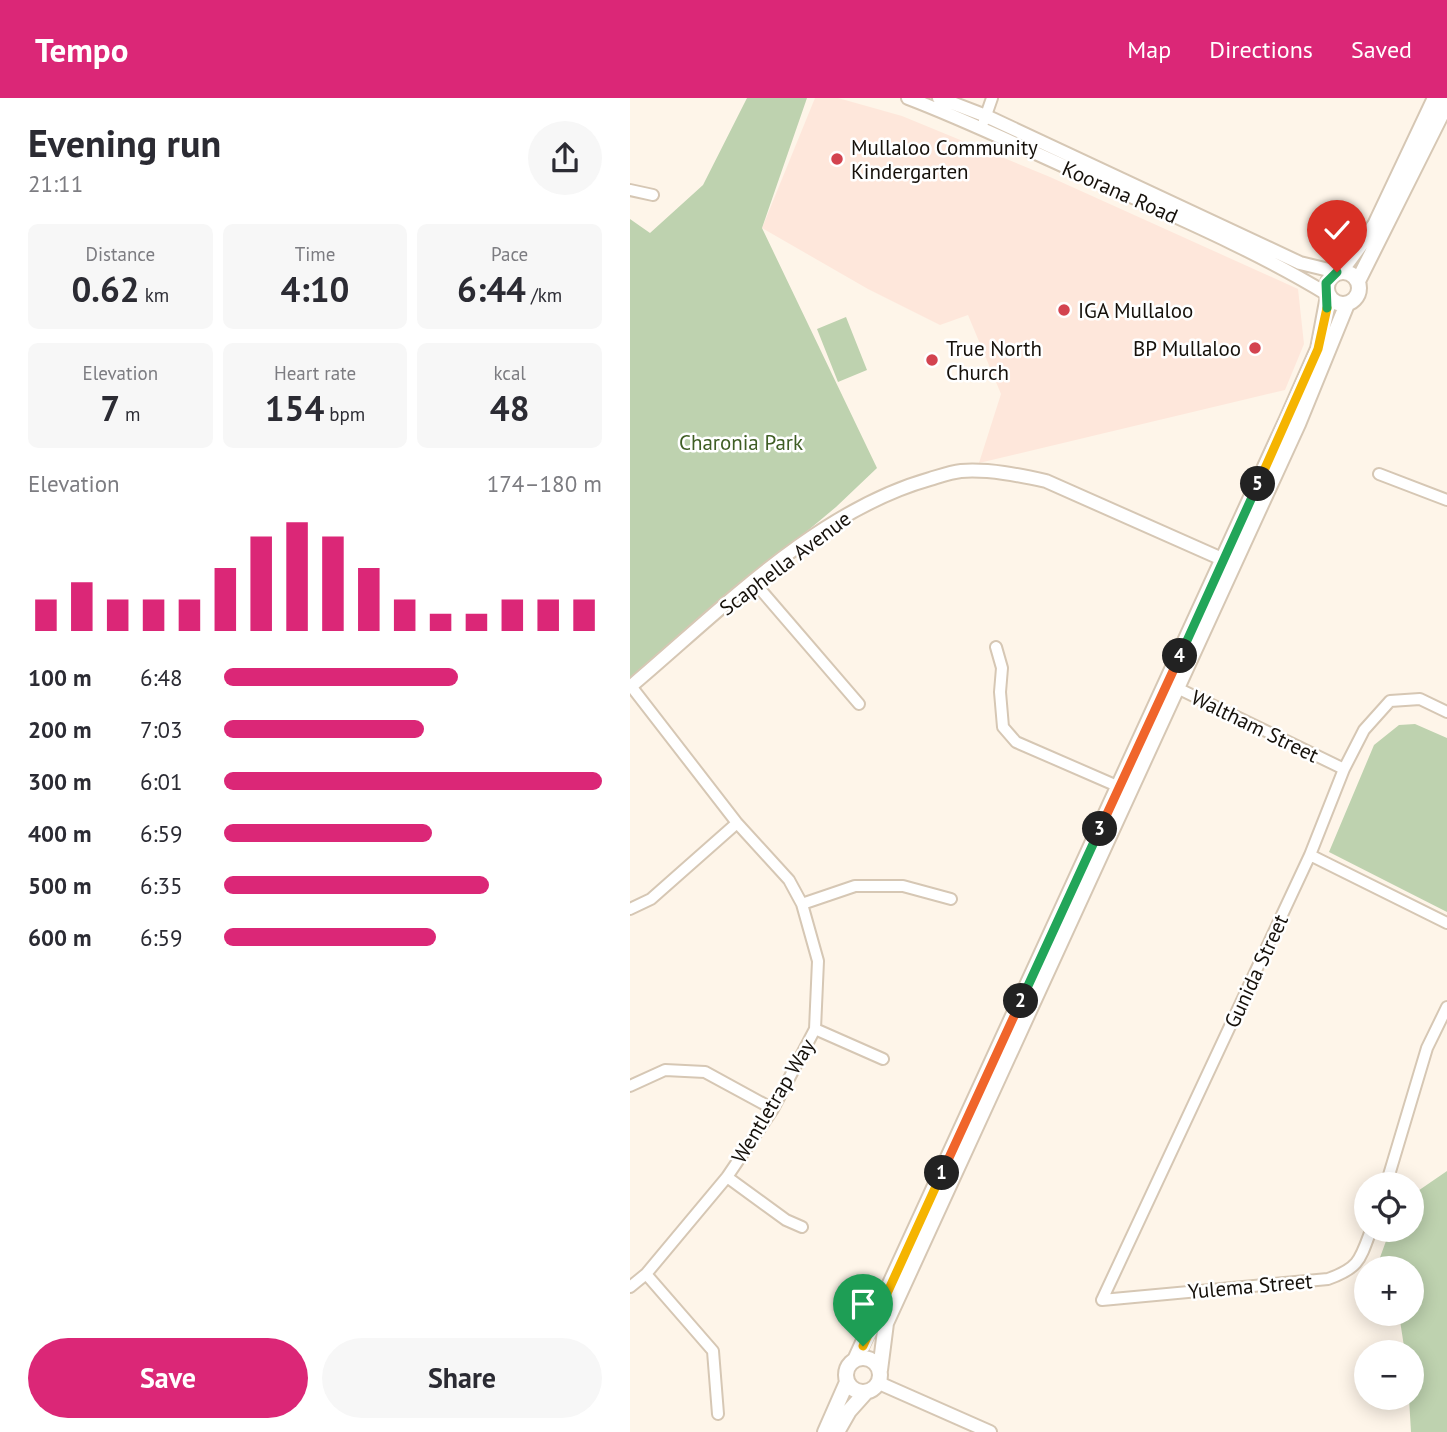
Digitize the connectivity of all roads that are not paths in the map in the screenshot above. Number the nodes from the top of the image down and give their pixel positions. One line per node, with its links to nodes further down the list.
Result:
1 (908, 98): 6 (street, Koorana Road)
2 (939, 98): 6 (street, Koorana Road)
3 (992, 98): 6 (street)
4 (1447, 103): 5 (main road)
5 (1438, 112): 9 (main road); 10 (main road)
6 (983, 122): 9 (street, Koorana Road); 11 (street, Koorana Road)
7 (630, 190): 8 (street)
8 (653, 195)
9 (1339, 272): 10 (main road); 11 (main road)
10 (1358, 281): 12 (main road)
11 (1328, 295): 12 (main road); 15 (main road)
12 (1347, 304): 15 (main road)
13 (1380, 474): 14 (street)
14 (1447, 500)
15 (1229, 562): 16 (street, Scaphella Avenue); 18 (main road)
16 (754, 582): 19 (street, Scaphella Avenue); 20 (street)
17 (996, 647): 23 (street)
18 (1173, 685): 22 (street, Waltham Street); 23 (main road)
19 (631, 686): 24 (street, Wentletrap Way)
20 (859, 704)
21 (1447, 712): 22 (street, Gunida Street)
22 (1343, 769): 25 (street, Gunida Street)
23 (1124, 789): 42 (main road); 43 (main road)
24 (737, 824): 27 (street, Wentletrap Way); 28 (street)
25 (1310, 855): 29 (street); 41 (street, Gunida Street)
26 (951, 900): 27 (street)
27 (802, 904): 31 (street, Wentletrap Way)
28 (630, 909)
29 (1447, 923)
30 (1447, 1007): 35 (street)
31 (815, 1030): 32 (street); 34 (street, Wentletrap Way)
32 (883, 1059)
33 (630, 1086): 34 (street)
34 (773, 1109): 36 (street, Wentletrap Way)
35 (1390, 1172)
36 (727, 1177): 37 (street); 39 (street, Wentletrap Way)
37 (802, 1227)
38 (1367, 1242): 41 (street, Yulema Street)
39 (646, 1274): 40 (street, Wentletrap Way); 46 (street)
40 (630, 1287)
41 (1102, 1300)
42 (855, 1360): 43 (main road); 44 (main road)
43 (879, 1376): 45 (main road); 49 (street)
44 (847, 1382): 45 (main road); 47 (main road)
45 (866, 1392): 48 (main road)
46 (718, 1414)
47 (825, 1432)
48 (836, 1432)
49 (990, 1432)

